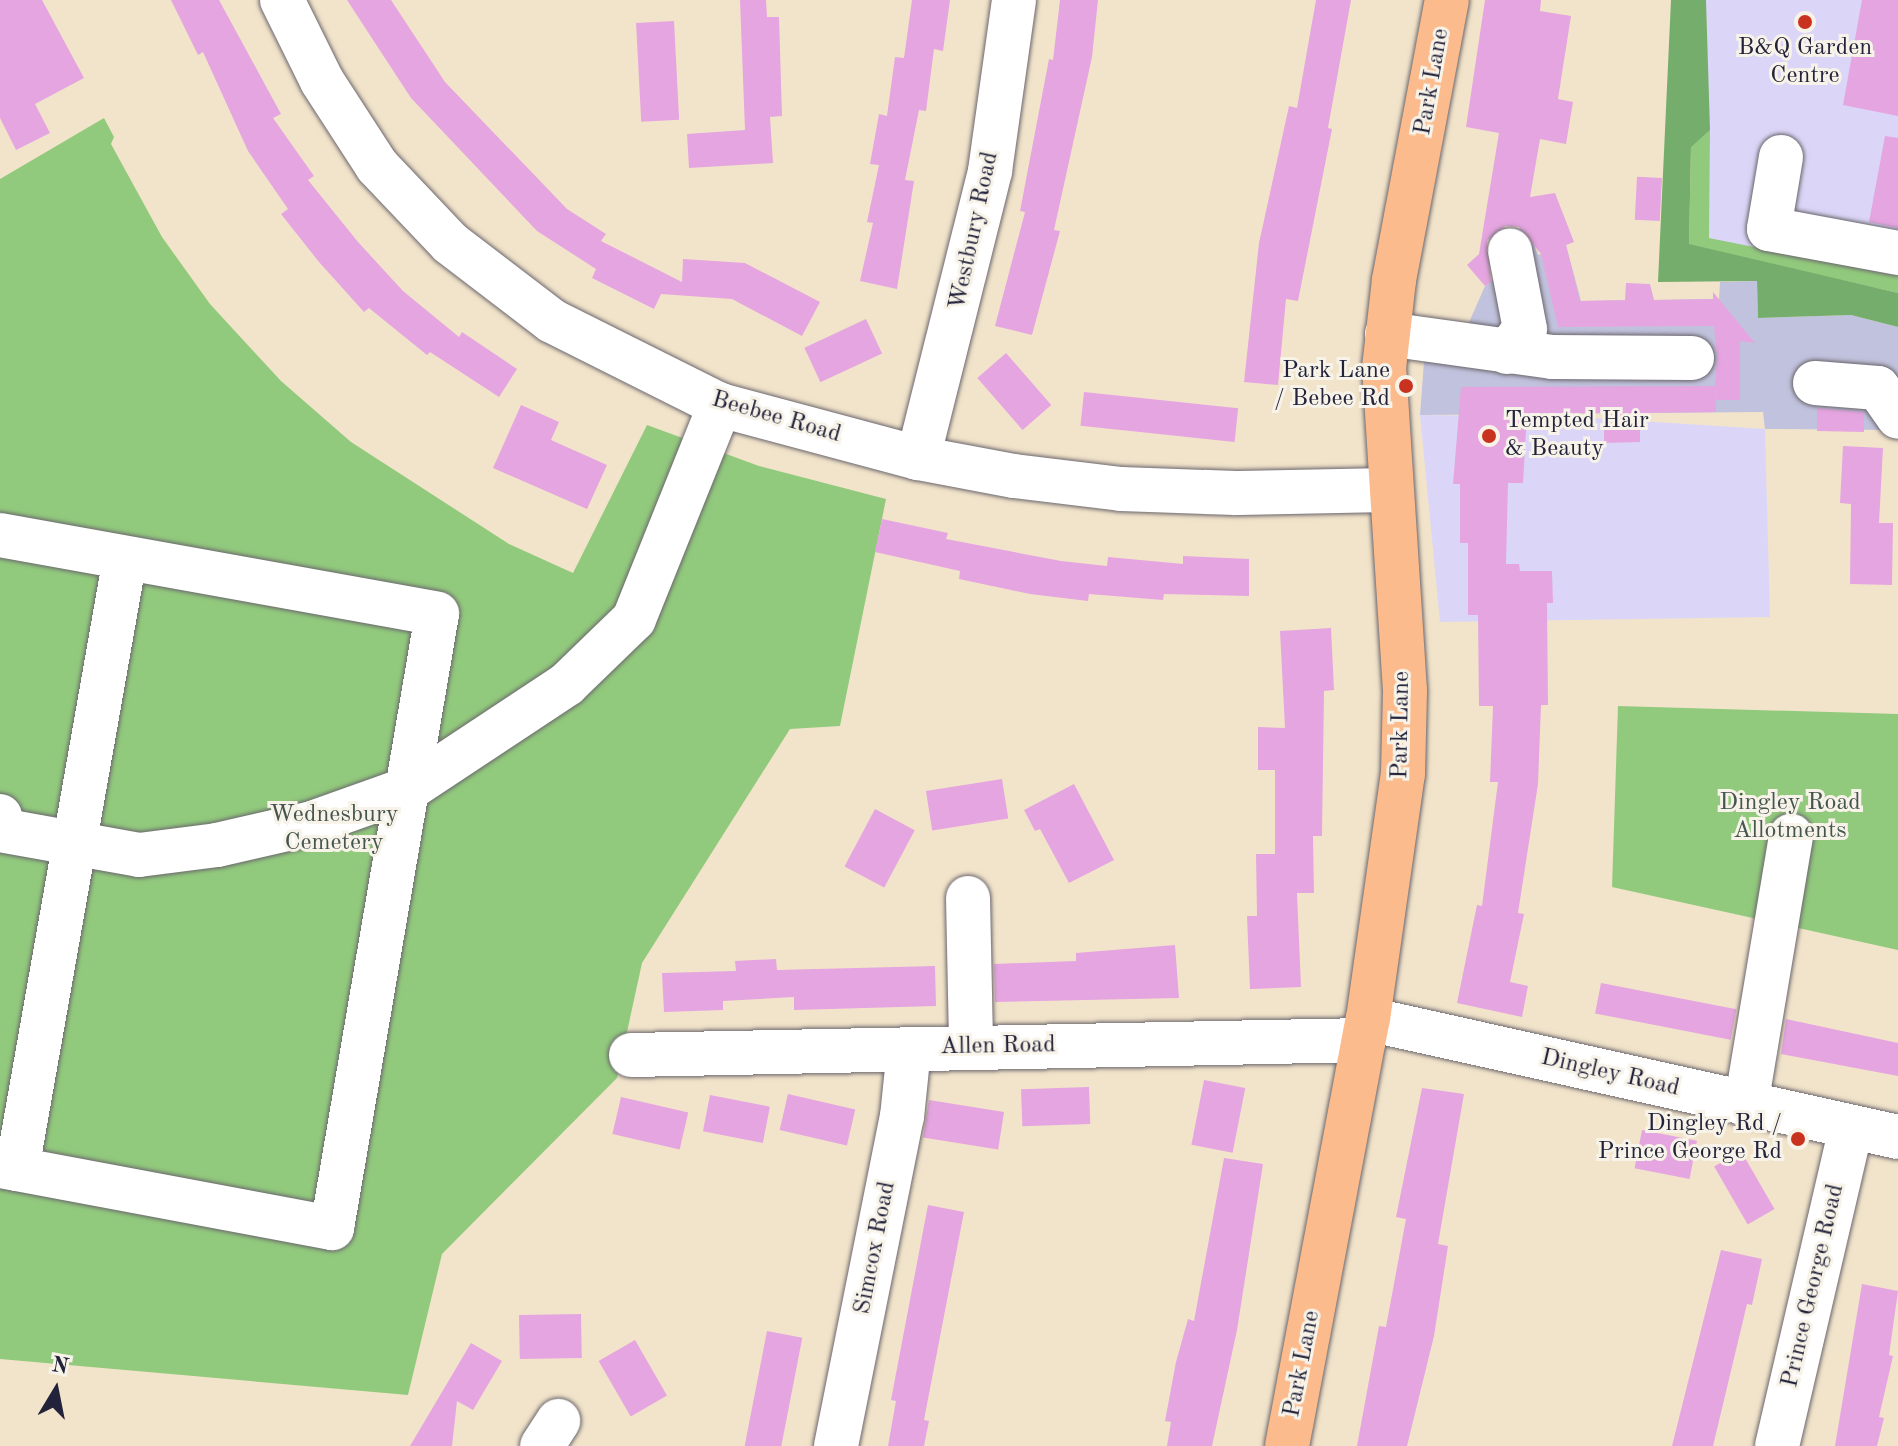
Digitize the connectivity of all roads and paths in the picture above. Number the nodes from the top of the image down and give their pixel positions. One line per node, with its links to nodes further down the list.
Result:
1 (282, 0): 11 (street, Beebee Road)
2 (1014, 0): 13 (street, Westbury Road)
3 (1447, 0): 7 (main road, Park Lane)
4 (1781, 157): 6 (street)
5 (1510, 250): 8 (street)
6 (1898, 253)
7 (1387, 334): 8 (street); 14 (main road, Park Lane)
8 (1507, 352): 9 (street)
9 (1692, 358)
10 (1815, 383): 12 (street)
11 (720, 405): 13 (street, Beebee Road); 17 (street)
12 (1898, 417)
13 (918, 458): 14 (street, Beebee Road)
14 (1391, 490): 22 (main road, Park Lane)
15 (0, 535): 16 (street)
16 (125, 558): 17 (street); 20 (street)
17 (406, 789): 20 (street); 29 (street)
18 (0, 816): 20 (street)
19 (1791, 836): 26 (street)
20 (75, 844): 29 (street)
21 (968, 898): 23 (street)
22 (1366, 1030): 23 (street, Allen Road); 26 (street, Dingley Road); 31 (main road, Park Lane)
23 (971, 1047): 24 (street, Allen Road)
24 (909, 1049): 25 (street, Allen Road); 30 (street, Simcox Road)
25 (631, 1055)
26 (1746, 1105): 27 (street, Dingley Road)
27 (1851, 1127): 28 (street, Dingley Road); 32 (street, Prince George Road)
28 (1898, 1137)
29 (8, 1167)
30 (836, 1446)
31 (1287, 1446)
32 (1777, 1446)

